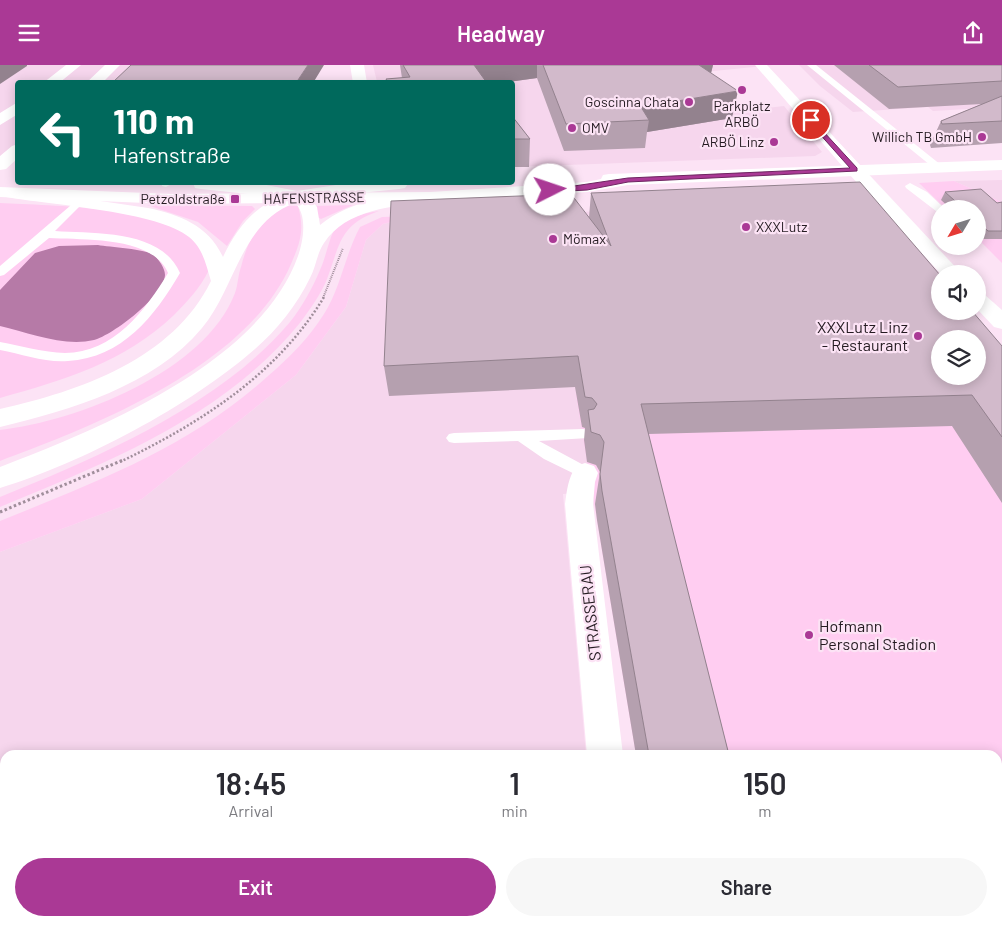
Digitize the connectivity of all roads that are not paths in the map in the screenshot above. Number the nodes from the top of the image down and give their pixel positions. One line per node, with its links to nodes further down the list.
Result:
1 (74, 65): 6 (main road)
2 (113, 65): 7 (main road)
3 (358, 65): 8 (main road)
4 (811, 65): 13 (lane)
5 (760, 67): 14 (main road)
6 (54, 80)
7 (96, 80)
8 (360, 80)
9 (15, 108): 10 (main road)
10 (0, 120)
11 (15, 156): 15 (main road)
12 (1002, 165): 13 (main road, HAFENSTRASSE)
13 (938, 167): 14 (main road, HAFENSTRASSE)
14 (855, 170): 17 (main road, HAFENSTRASSE); 29 (main road)
15 (5, 179)
16 (515, 179): 17 (main road, HAFENSTRASSE)
17 (628, 180): 23 (main road, HAFENSTRASSE)
18 (23, 185): 26 (main road)
19 (55, 185): 24 (main road, HAFENSTRASSE)
20 (201, 185): 24 (main road)
21 (396, 185): 24 (main road)
22 (910, 186): 25 (lane)
23 (430, 197): 24 (main road, HAFENSTRASSE); 28 (main road)
24 (296, 198): 28 (main road); 31 (main road)
25 (931, 201)
26 (77, 203): 27 (lane); 31 (main road)
27 (46, 234): 30 (lane); 34 (lane)
28 (313, 246): 41 (main road)
29 (944, 265)
30 (0, 272)
31 (221, 280): 35 (main road)
32 (986, 307): 33 (main road)
33 (1002, 323)
34 (0, 346)
35 (0, 418)
36 (583, 434): 37 (lane)
37 (521, 435): 38 (lane); 39 (lane)
38 (454, 438)
39 (549, 455): 40 (lane)
40 (585, 473): 42 (main road, STRASSERAU)
41 (0, 478)
42 (604, 750)

